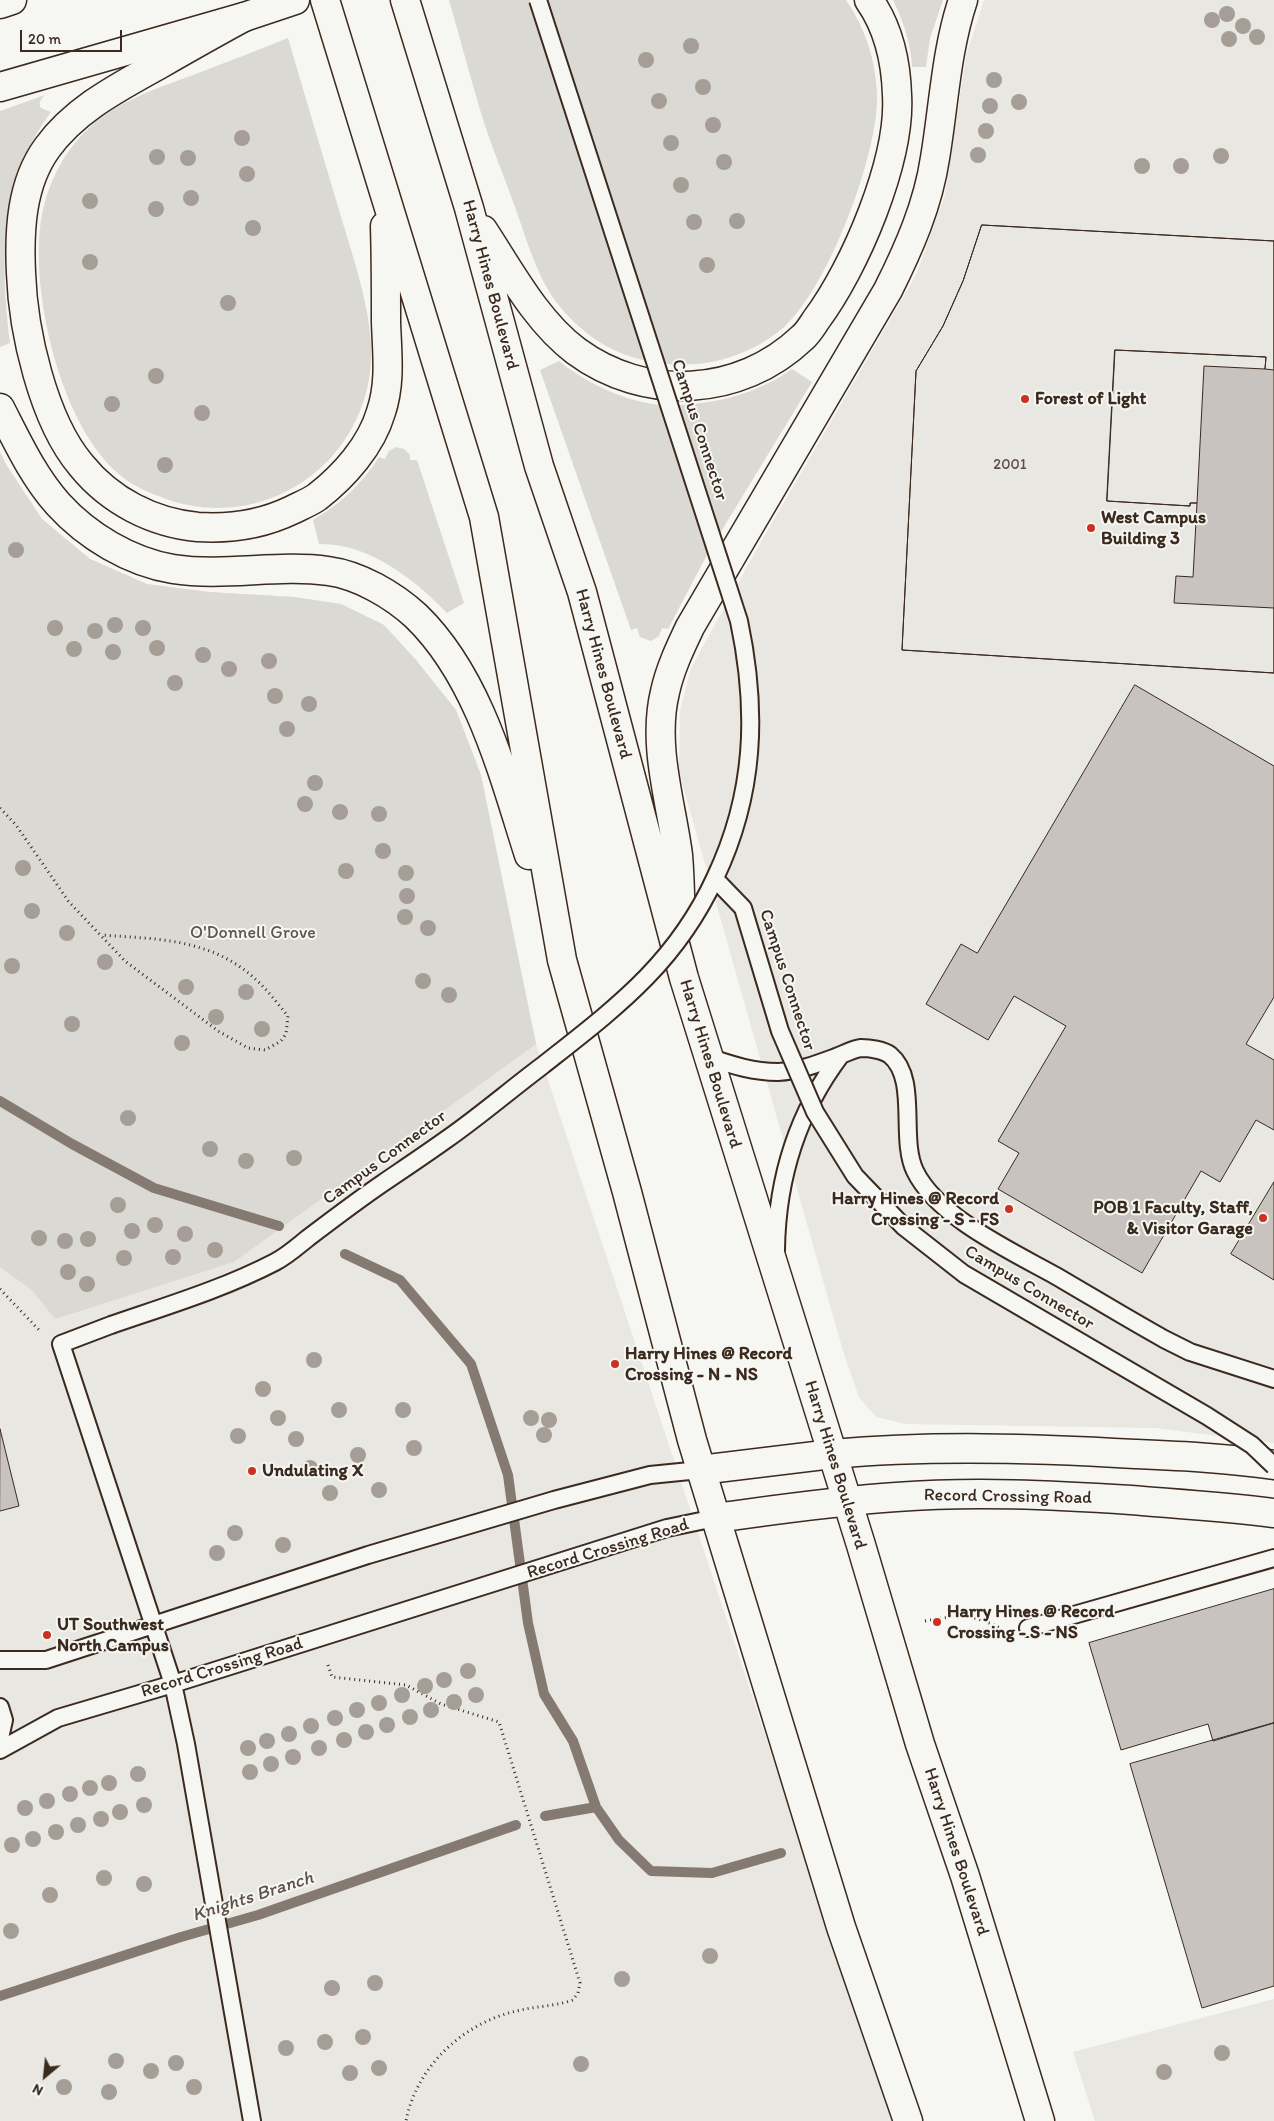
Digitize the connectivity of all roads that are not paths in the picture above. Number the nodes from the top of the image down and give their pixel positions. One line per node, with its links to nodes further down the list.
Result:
1 (12, 0): 8 (main road)
2 (295, 0): 9 (main road)
3 (325, 0): 11 (main road)
4 (405, 0): 12 (main road, Harry Hines Boulevard)
5 (538, 0): 14 (lane, Campus Connector, bridge)
6 (869, 0): 12 (main road)
7 (964, 0): 16 (main road)
8 (0, 4)
9 (244, 17): 10 (main road); 11 (main road)
10 (0, 87)
11 (385, 194): 15 (main road)
12 (469, 208): 16 (main road, Harry Hines Boulevard)
13 (0, 408): 15 (main road)
14 (715, 879): 22 (lane, Campus Connector, bridge); 28 (lane, Campus Connector, bridge)
15 (562, 960): 23 (main road)
16 (684, 978): 18 (main road, Harry Hines Boulevard)
17 (841, 1055): 18 (lane); 19 (lane); 20 (lane)
18 (708, 1056): 19 (main road, Harry Hines Boulevard)
19 (776, 1275): 21 (main road, Harry Hines Boulevard)
20 (1274, 1379)
21 (832, 1454): 22 (main road); 23 (main road); 24 (main road, Harry Hines Boulevard)
22 (1274, 1466)
23 (700, 1470): 26 (main road); 28 (lane)
24 (847, 1501): 25 (main road, Record Crossing Road); 26 (main road, Record Crossing Road); 37 (main road, Harry Hines Boulevard)
25 (1274, 1513)
26 (715, 1518): 31 (lane, Record Crossing Road); 36 (main road)
27 (1274, 1558): 29 (lane)
28 (154, 1625): 30 (lane); 31 (lane)
29 (1028, 1628)
30 (0, 1660)
31 (173, 1684): 34 (lane, Record Crossing Road); 35 (lane)
32 (0, 1707): 33 (lane)
33 (0, 1738)
34 (0, 1750)
35 (251, 2116)
36 (908, 2121)
37 (1040, 2121)

